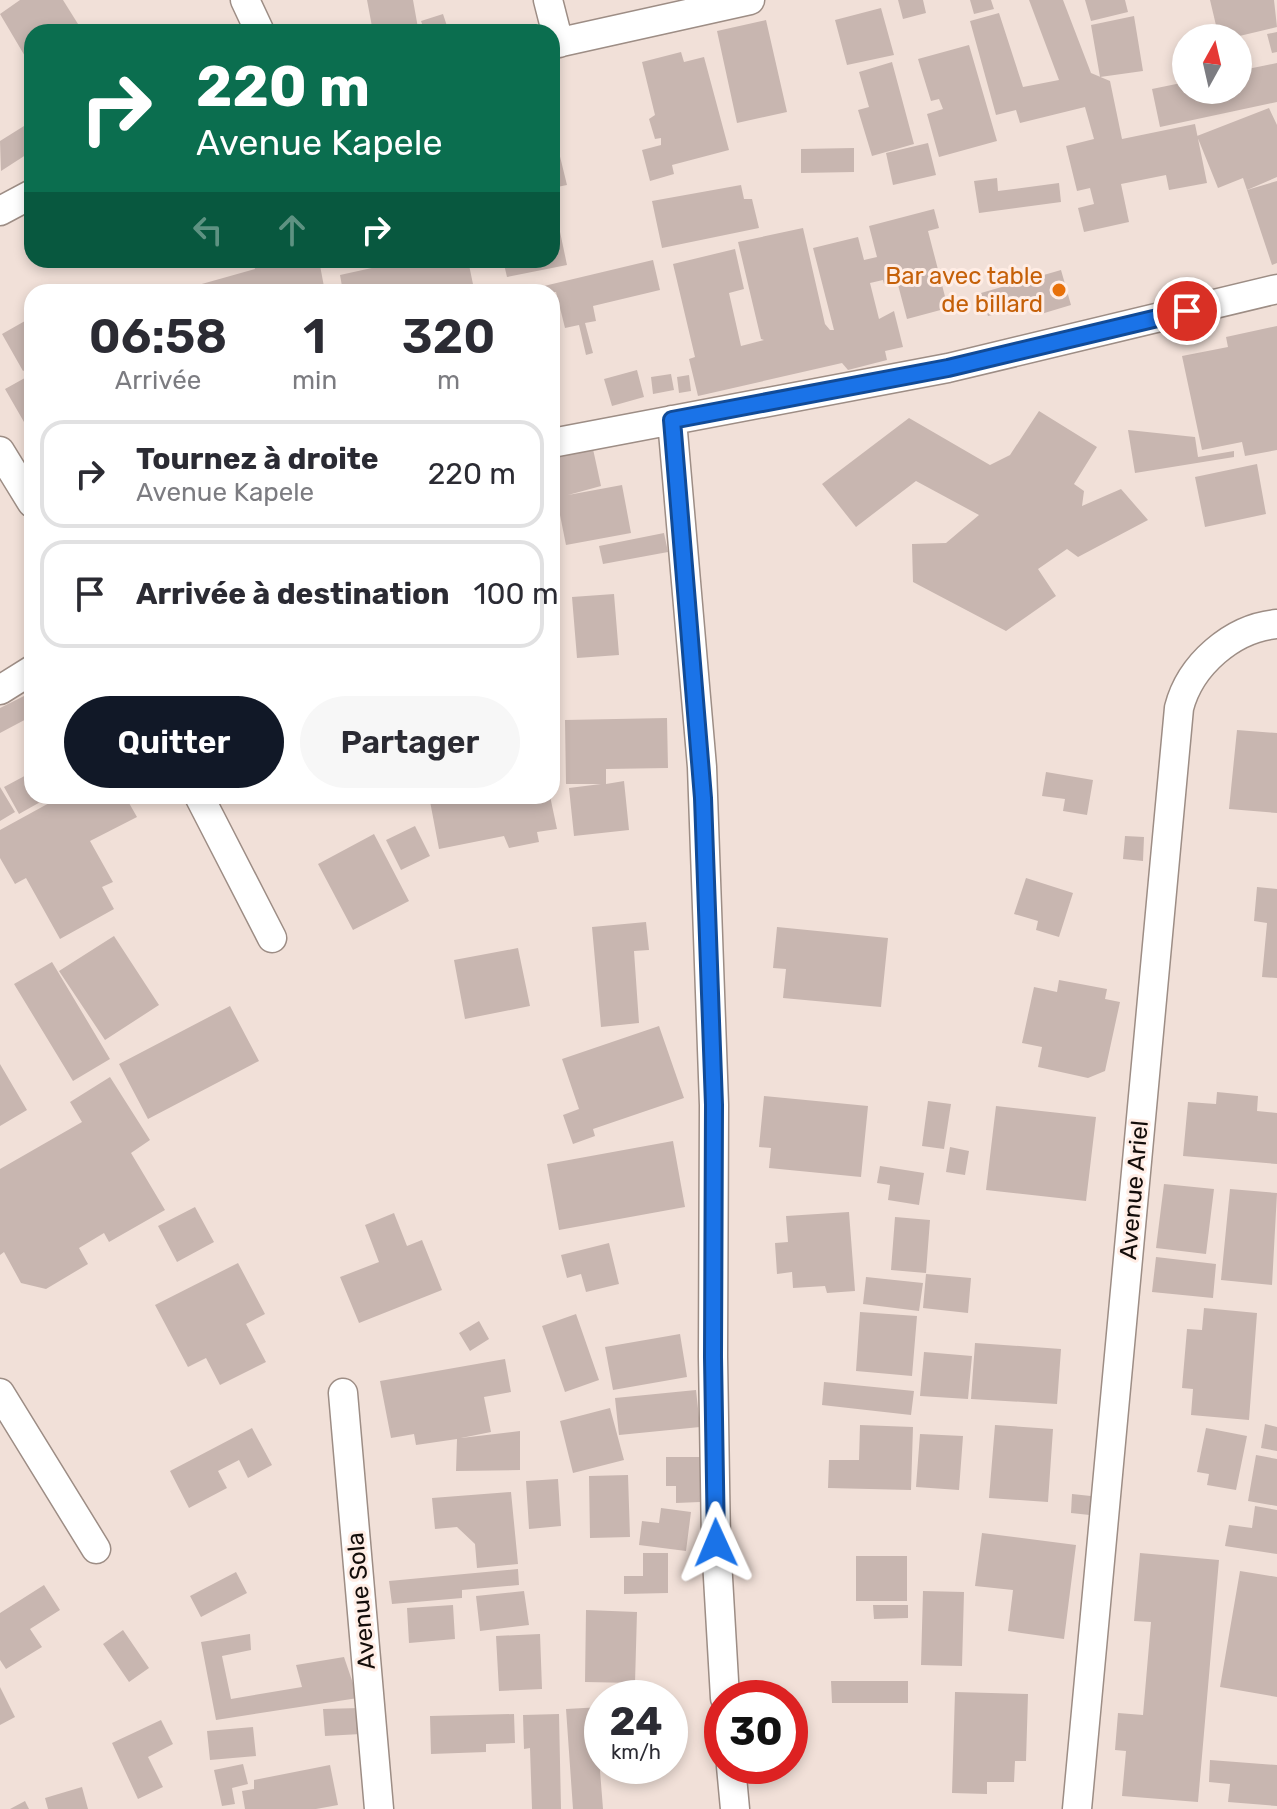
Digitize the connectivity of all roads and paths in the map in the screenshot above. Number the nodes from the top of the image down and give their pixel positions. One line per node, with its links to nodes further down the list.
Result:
1 (245, 0): 4 (street)
2 (548, 0): 5 (street)
3 (750, 0): 6 (street)
4 (256, 24)
5 (552, 24)
6 (560, 43)
7 (24, 198): 8 (street)
8 (0, 211)
9 (1277, 289): 10 (street)
10 (672, 420): 11 (street); 22 (street)
11 (560, 441)
12 (0, 451): 13 (street)
13 (24, 490)
14 (1277, 624): 26 (street, Avenue Ariel)
15 (24, 675): 16 (street)
16 (0, 690)
17 (203, 804): 18 (street)
18 (272, 938)
19 (0, 1393): 21 (street)
20 (343, 1393): 24 (street, Avenue Sola)
21 (96, 1549)
22 (724, 1680)
23 (733, 1784): 25 (street)
24 (379, 1809)
25 (735, 1809)
26 (1077, 1809)

